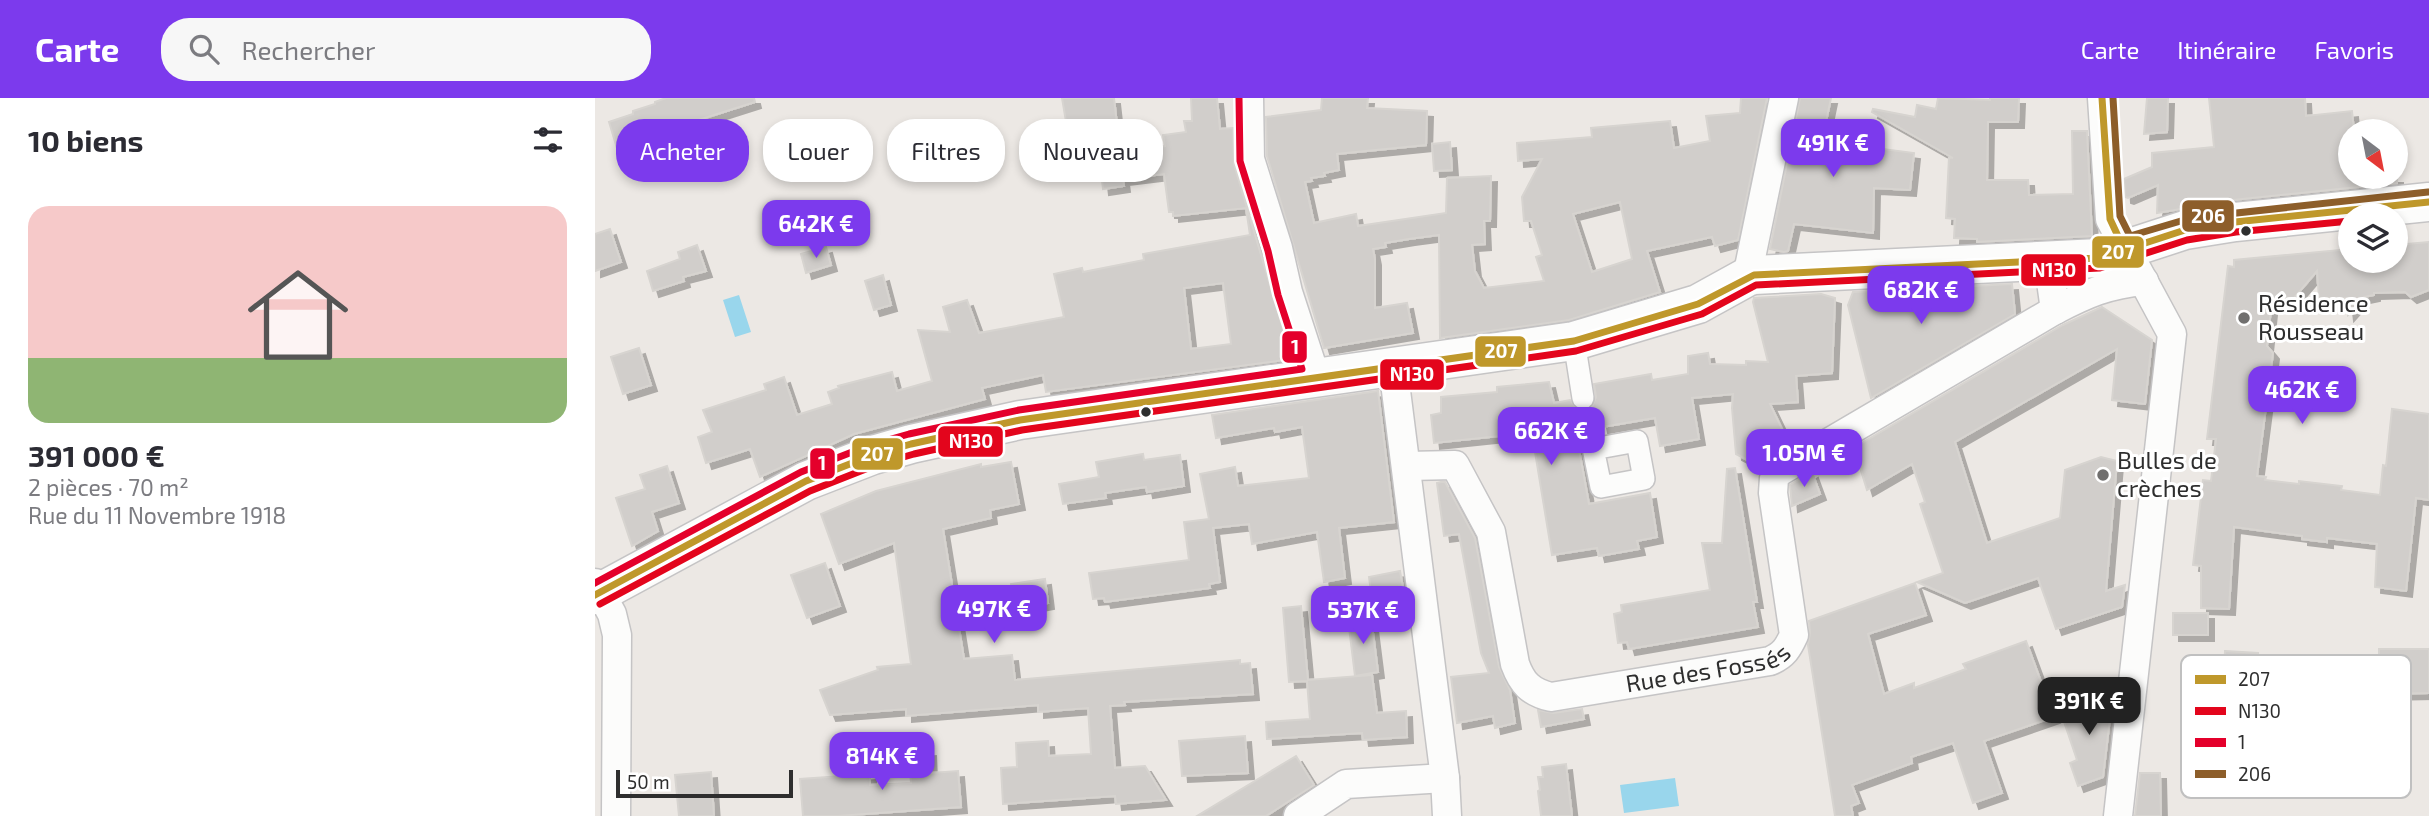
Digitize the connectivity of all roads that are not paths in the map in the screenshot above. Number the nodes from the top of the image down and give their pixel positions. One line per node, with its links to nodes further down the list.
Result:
1 (1249, 98): 12 (street)
2 (1784, 98): 7 (street)
3 (2102, 98): 5 (street)
4 (2429, 202): 5 (main road)
5 (2125, 249): 6 (main road); 8 (street)
6 (2048, 260): 7 (main road); 9 (street)
7 (1747, 277): 10 (main road)
8 (2144, 281): 9 (street, Rue des Fossés); 21 (street)
9 (2055, 310): 14 (street, Rue des Fossés)
10 (1574, 341): 11 (main road); 13 (street)
11 (1393, 367): 12 (main road); 14 (street)
12 (1316, 378): 15 (main road)
13 (1593, 449)
14 (1407, 466): 16 (street)
15 (597, 590): 18 (street)
16 (1445, 778): 17 (street); 20 (street)
17 (1323, 808): 19 (street)
18 (616, 816)
19 (1298, 816)
20 (1447, 816)
21 (2118, 816)

